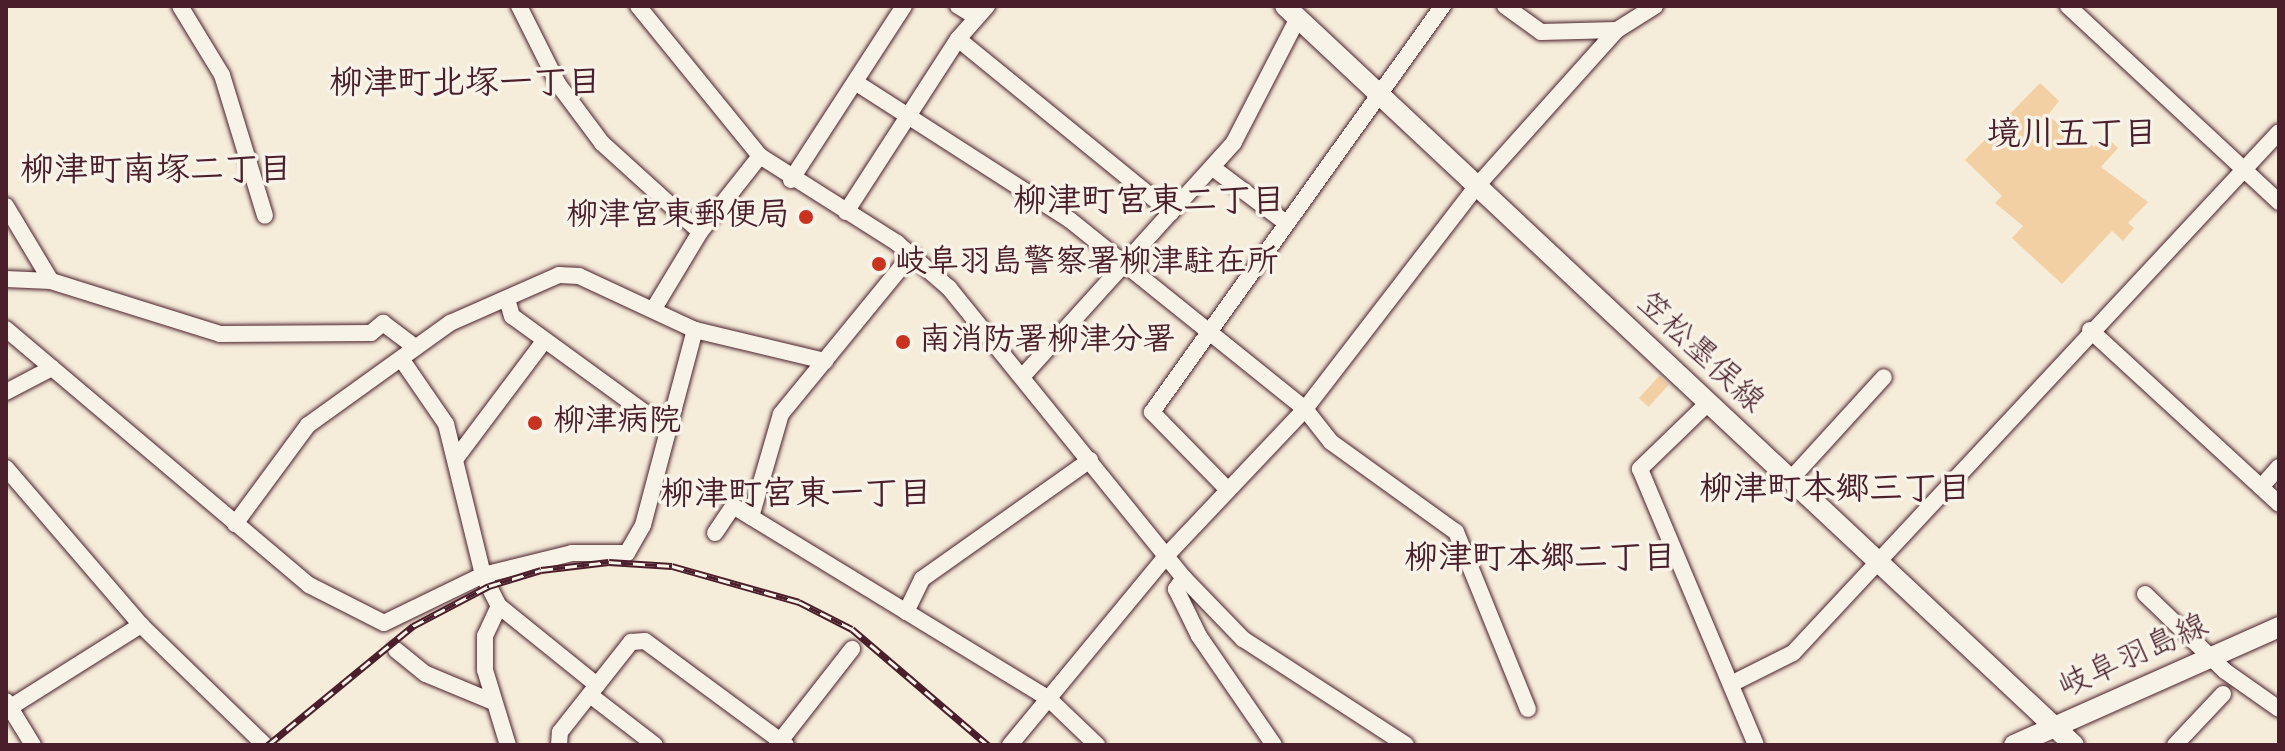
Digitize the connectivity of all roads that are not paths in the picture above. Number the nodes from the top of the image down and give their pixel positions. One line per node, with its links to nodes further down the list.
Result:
1 (180, 6): 27 (street)
2 (519, 6): 29 (street)
3 (638, 6): 18 (street)
4 (904, 6): 14 (street)
5 (958, 6): 10 (street)
6 (1443, 6): 15 (street)
7 (1505, 6): 12 (street)
8 (1655, 6): 12 (street)
9 (2068, 6): 20 (street)
10 (981, 11): 13 (street)
11 (1292, 12): 15 (main road, 笠松墨俣線); 19 (street)
12 (1617, 30): 22 (street)
13 (958, 39): 16 (street); 26 (street)
14 (855, 82): 16 (street); 21 (street)
15 (1378, 93): 22 (main road, 笠松墨俣線); 28 (street)
16 (909, 116): 25 (street); 31 (street)
17 (2279, 132): 20 (street)
18 (760, 156): 21 (street); 29 (street)
19 (1213, 168): 26 (street); 28 (street)
20 (2244, 169): 23 (street); 39 (street)
21 (791, 180): 25 (street)
22 (1476, 187): 48 (main road, 笠松墨俣線); 49 (street)
23 (2279, 202)
24 (6, 206): 33 (street)
25 (846, 212): 30 (street)
26 (1171, 213): 31 (street)
27 (265, 216)
28 (1285, 222): 38 (street)
29 (700, 232): 35 (street)
30 (912, 254): 43 (street); 45 (street)
31 (1127, 265): 38 (street); 45 (street)
32 (6, 279): 33 (street)
33 (51, 281): 41 (street)
34 (507, 299): 35 (street); 40 (street); 41 (street)
35 (653, 310): 37 (street)
36 (6, 329): 44 (street)
37 (695, 330): 43 (street); 50 (street)
38 (1208, 330): 49 (street); 57 (street)
39 (2090, 330): 56 (street); 63 (street)
40 (545, 340): 50 (street); 51 (street)
41 (414, 346): 42 (street)
42 (402, 360): 51 (street); 60 (street)
43 (825, 361): 59 (street)
44 (52, 368): 47 (street); 60 (street)
45 (1022, 377): 52 (street)
46 (1884, 377): 55 (street)
47 (6, 392)
48 (1708, 403): 55 (main road, 笠松墨俣線); 74 (street)
49 (1305, 409): 57 (street); 80 (street)
50 (670, 423): 64 (street)
51 (457, 457): 64 (street)
52 (1090, 460): 62 (street); 68 (street)
53 (2279, 467): 56 (street)
54 (6, 468): 69 (street)
55 (1790, 480): 63 (main road, 笠松墨俣線)
56 (2261, 487): 58 (street)
57 (1228, 490): 62 (street)
58 (2279, 504)
59 (751, 517): 61 (street); 68 (street)
60 (235, 524): 64 (street)
61 (715, 533)
62 (1167, 555): 65 (street); 77 (street)
63 (1878, 561): 74 (street); 82 (main road, 笠松墨俣線)
64 (483, 575): 67 (street)
65 (1184, 578): 91 (street); 92 (street)
66 (2145, 594): 73 (street)
67 (499, 606): 75 (street); 78 (street)
68 (906, 612): 77 (street)
69 (141, 625): 79 (street); 85 (street)
70 (2279, 627): 73 (main road, 岐阜羽島線)
71 (852, 649): 83 (street)
72 (396, 650): 78 (street)
73 (2211, 657): 81 (street); 82 (main road, 岐阜羽島線)
74 (1733, 683): 93 (street)
75 (593, 690): 83 (street); 87 (street); 88 (street)
76 (2223, 694): 96 (street)
77 (1048, 698): 89 (street); 90 (street)
78 (491, 701): 86 (street)
79 (8, 706): 84 (street)
80 (1528, 709)
81 (2279, 709)
82 (2054, 726): 94 (main road, 岐阜羽島線); 95 (main road, 笠松墨俣線)
83 (781, 744)
84 (33, 745)
85 (265, 745)
86 (508, 745)
87 (559, 745)
88 (655, 745)
89 (1010, 745)
90 (1097, 745)
91 (1274, 745)
92 (1406, 745)
93 (1756, 745)
94 (2014, 745)
95 (2074, 745)
96 (2175, 745)

